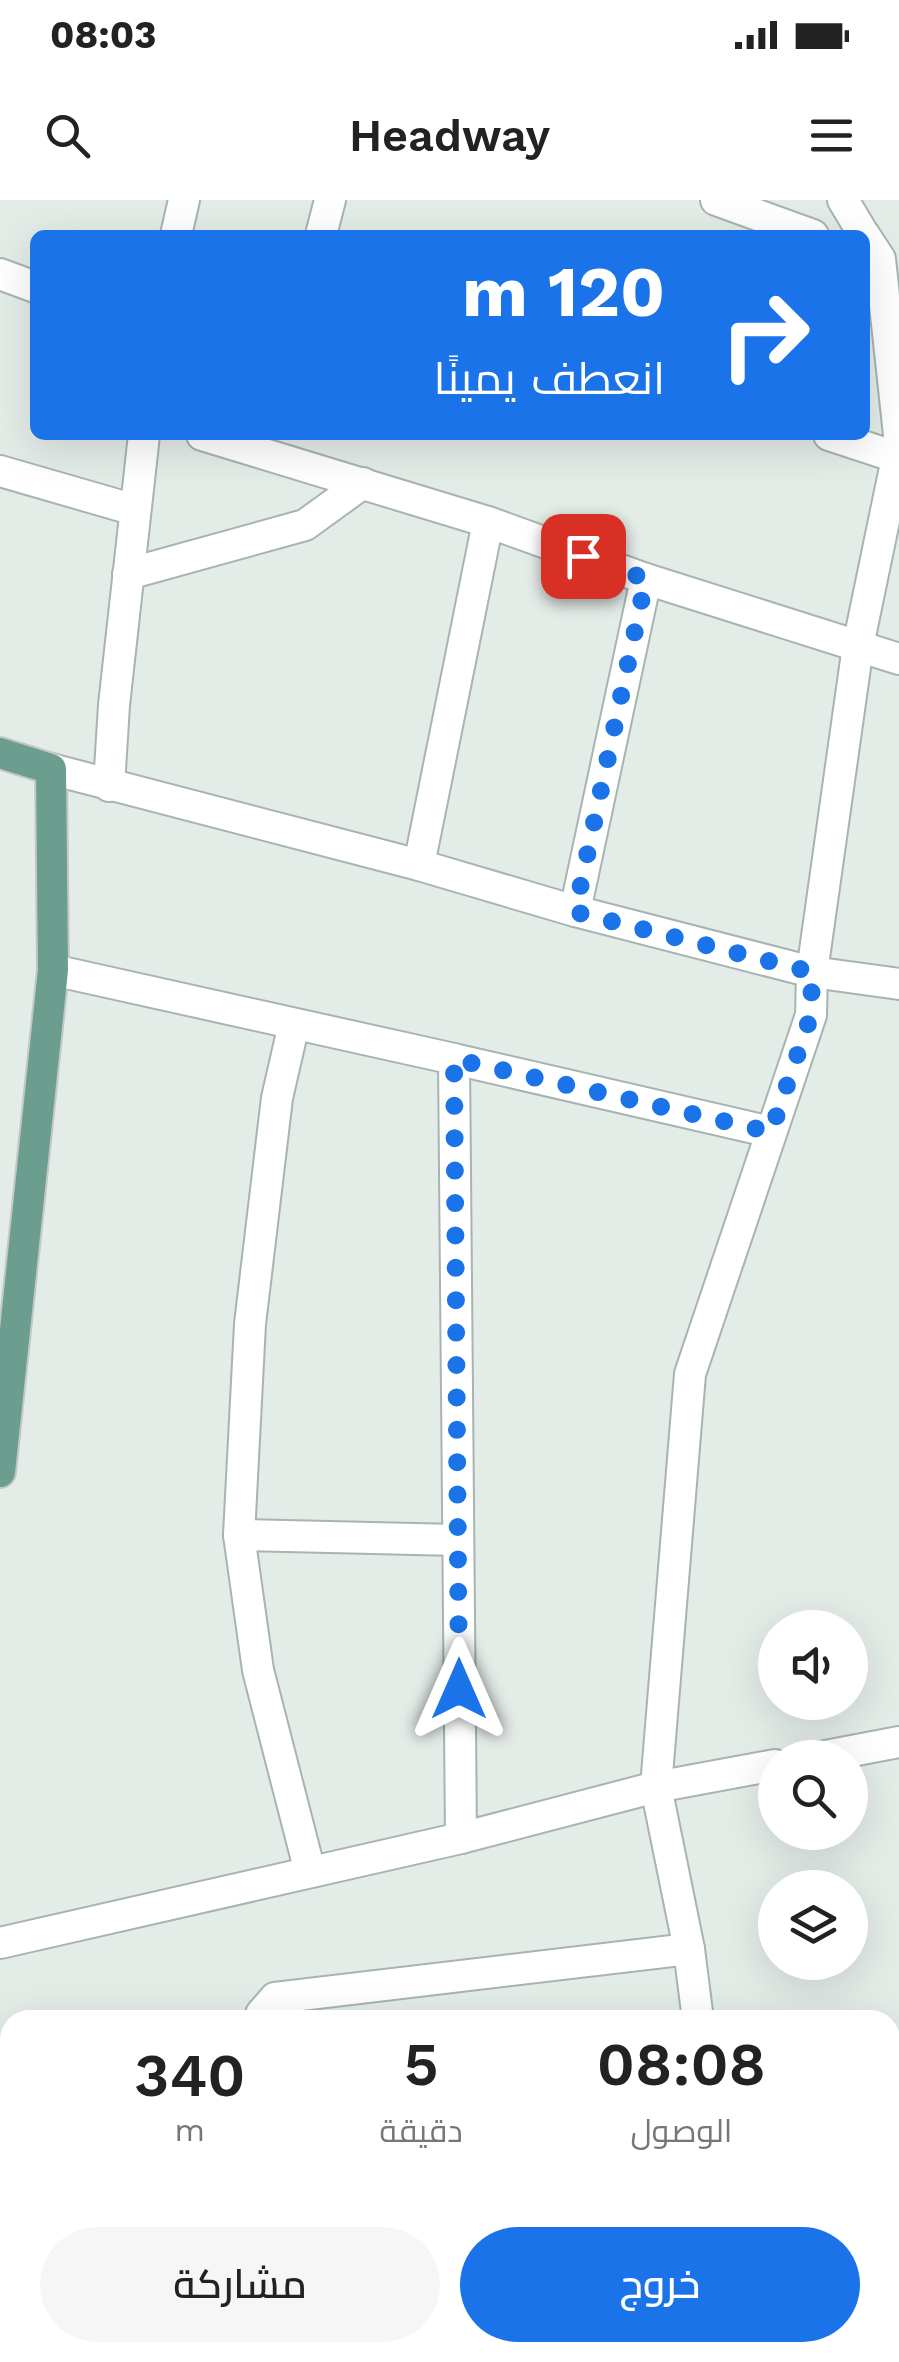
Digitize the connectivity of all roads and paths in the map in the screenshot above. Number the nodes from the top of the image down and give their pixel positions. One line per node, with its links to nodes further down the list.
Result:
1 (184, 200): 4 (street)
2 (330, 200): 5 (street)
3 (716, 200): 6 (street)
4 (177, 230)
5 (322, 230)
6 (799, 230)
7 (870, 263): 13 (street)
8 (0, 274): 9 (street)
9 (30, 285)
10 (143, 440): 16 (street)
11 (844, 440): 13 (street)
12 (258, 443): 15 (street)
13 (898, 458): 20 (street)
14 (0, 471): 16 (street)
15 (363, 483): 17 (street); 18 (street)
16 (135, 510): 18 (street)
17 (488, 522): 19 (street); 25 (street)
18 (128, 574): 24 (street)
19 (646, 579): 20 (street); 26 (street)
20 (858, 646): 21 (street); 28 (street)
21 (899, 659)
22 (0, 754): 23 (main road)
23 (51, 770): 24 (street); 27 (main road)
24 (110, 786): 25 (street)
25 (419, 865): 26 (street)
26 (575, 912): 28 (street)
27 (53, 970): 30 (street); 33 (main road)
28 (812, 972): 29 (street); 32 (street)
29 (899, 984)
30 (294, 1024): 31 (street); 34 (street)
31 (454, 1059): 32 (street); 35 (street)
32 (771, 1132): 39 (street)
33 (0, 1472)
34 (240, 1535): 35 (street); 41 (street)
35 (458, 1540): 40 (street)
36 (899, 1742): 37 (street)
37 (868, 1748)
38 (758, 1768): 39 (street)
39 (656, 1787): 40 (street); 43 (street)
40 (460, 1838): 41 (street)
41 (310, 1872): 42 (street)
42 (0, 1943)
43 (690, 1949): 44 (street); 45 (street)
44 (265, 2010)
45 (697, 2010)

